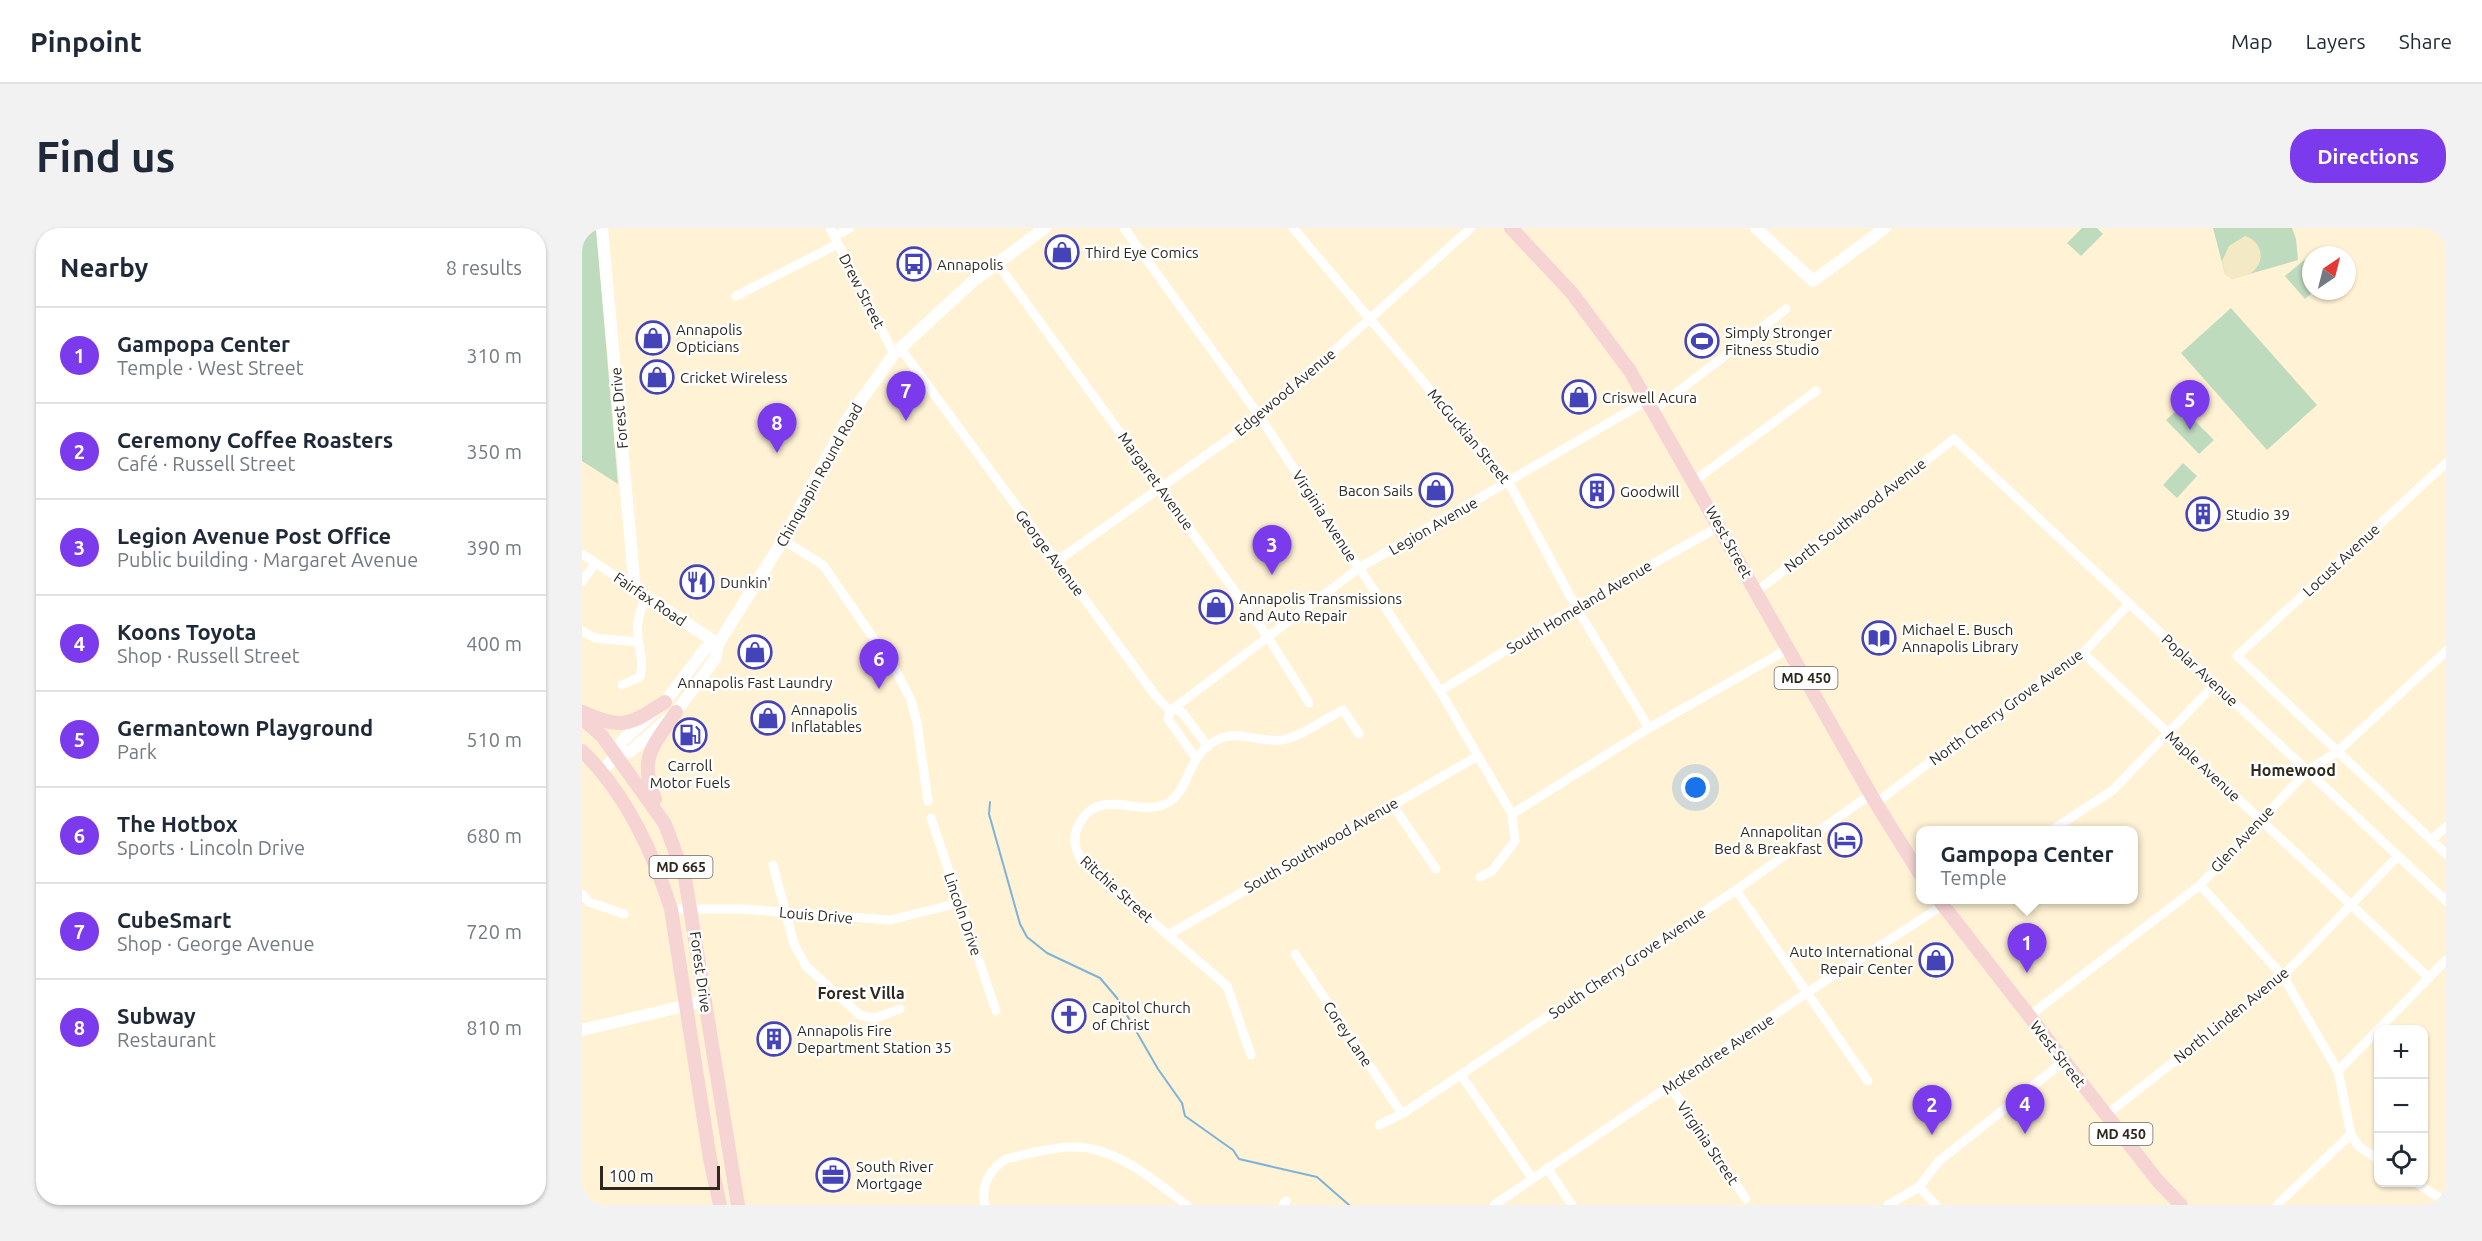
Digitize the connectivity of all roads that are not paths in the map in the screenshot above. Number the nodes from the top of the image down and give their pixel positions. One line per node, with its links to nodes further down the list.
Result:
1 (602, 228): 31 (main road, Forest Drive)
2 (850, 228): 10 (street)
3 (1046, 228): 11 (main road, Chinquapin Round Road)
4 (1124, 228): 18 (street, Virginia Avenue)
5 (1293, 228): 14 (street, McGuckian Street)
6 (1471, 228): 14 (street, Edgewood Avenue)
7 (1511, 228): 17 (main road, West Street / MD 450)
8 (1756, 228): 9 (main road)
9 (1885, 228)
10 (834, 236): 12 (street); 15 (street, Drew Street)
11 (997, 263): 15 (main road, Chinquapin Round Road); 23 (street, Margaret Avenue)
12 (736, 296)
13 (1786, 309): 17 (street, Legion Avenue)
14 (1370, 318): 18 (street, Edgewood Avenue); 22 (street, McGuckian Street)
15 (897, 351): 25 (main road, Chinquapin Round Road); 27 (street, George Avenue)
16 (1816, 391): 21 (street)
17 (1651, 405): 21 (main road, West Street / MD 450); 22 (street, Legion Avenue)
18 (1260, 417): 23 (street, Edgewood Avenue); 29 (street, Virginia Avenue)
19 (1954, 440): 32 (street, North Southwood Avenue); 34 (street, Poplar Avenue)
20 (2446, 463): 57 (street, Locust Avenue)
21 (1694, 481): 24 (main road, West Street / MD 450)
22 (1509, 483): 29 (street, Legion Avenue); 35 (street, McGuckian Street)
23 (1161, 488): 27 (street, Edgewood Avenue); 37 (street, Margaret Avenue)
24 (1720, 526): 32 (main road, West Street / MD 450); 35 (street, South Homeland Avenue)
25 (783, 540): 39 (main road, Chinquapin Round Road); 64 (street)
26 (582, 554): 28 (street, Fairfax Road)
27 (1057, 561): 48 (street, George Avenue)
28 (595, 562): 30 (street); 31 (street, Fairfax Road)
29 (1359, 568): 37 (street, Legion Avenue); 45 (street, Virginia Avenue)
30 (582, 582)
31 (635, 589): 33 (main road, Fairfax Road)
32 (1757, 591): 40 (main road, West Street / MD 450)
33 (647, 597): 38 (street); 39 (main road, Fairfax Road)
34 (2129, 604): 42 (street, North Cherry Grove Avenue); 43 (street, Poplar Avenue)
35 (1576, 607): 45 (street, South Homeland Avenue); 52 (street, McGuckian Street)
36 (582, 631): 38 (street)
37 (1268, 637): 47 (street, Margaret Avenue); 48 (street, Legion Avenue)
38 (638, 642): 44 (street)
39 (718, 644): 46 (main road, Chinquapin Round Road); 50 (main road, Chinquapin Round Road)
40 (1790, 648): 52 (street); 63 (main road, West Street / MD 450)
41 (2446, 651): 57 (street, Glen Avenue)
42 (2083, 653): 54 (street, Maple Avenue); 63 (street, North Cherry Grove Avenue)
43 (2215, 684): 54 (street); 62 (street, Poplar Avenue)
44 (622, 685)
45 (1440, 691): 60 (street, Virginia Avenue)
46 (665, 702): 49 (main road); 58 (main road, Chinquapin Round Road)
47 (1309, 703)
48 (1171, 710): 55 (street); 59 (street, George Avenue)
49 (582, 712)
50 (676, 712): 58 (main road, Chinquapin Round Road); 69 (main road)
51 (582, 718): 58 (main road, MD 665)
52 (1649, 728): 66 (street)
53 (1359, 734): 55 (street)
54 (2169, 734): 68 (street, Maple Avenue); 70 (street)
55 (1208, 747): 59 (street)
56 (582, 751): 61 (main road, MD 665)
57 (2337, 752): 62 (street, Glen Avenue); 72 (street)
58 (617, 756): 61 (main road, Chinquapin Round Road); 69 (main road, Forest Drive / MD 665)
59 (1195, 757): 93 (street, Ritchie Street)
60 (1476, 757): 65 (street, South Southwood Avenue); 66 (street, Virginia Avenue)
61 (601, 771): 88 (main road, Forest Drive / MD 665)
62 (2307, 771): 68 (street, Glen Avenue); 74 (street, Poplar Avenue)
63 (1874, 799): 76 (main road, West Street / MD 450); 80 (street, South Cherry Grove Avenue)
64 (928, 801)
65 (1392, 804): 77 (street); 93 (street, South Southwood Avenue)
66 (1512, 814): 78 (street)
67 (931, 818): 84 (street, Lincoln Drive)
68 (2260, 819): 79 (street, Glen Avenue); 87 (street, Maple Avenue)
69 (665, 824): 90 (main road, Forest Drive / MD 665)
70 (2059, 826)
71 (2446, 827): 72 (street)
72 (2431, 840): 73 (street)
73 (2446, 854)
74 (2398, 856): 82 (street, Poplar Avenue); 87 (street, North Linden Avenue)
75 (773, 865): 91 (street)
76 (1916, 867)
77 (1436, 869)
78 (1479, 876)
79 (2200, 885): 96 (street); 103 (street, Glen Avenue)
80 (1736, 890): 98 (street); 110 (street, South Cherry Grove Avenue)
81 (582, 894): 83 (street)
82 (2446, 901)
83 (589, 902): 89 (street); 92 (street)
84 (959, 903): 91 (street, Louis Drive); 102 (street, Lincoln Drive)
85 (1940, 904): 98 (street, McKendree Avenue)
86 (1946, 904): 103 (main road, West Street / MD 450)
87 (2351, 905): 96 (street, North Linden Avenue); 97 (street, Maple Avenue)
88 (671, 909): 90 (street, Louis Drive); 100 (main road, Forest Drive / MD 665)
89 (582, 910)
90 (693, 911): 91 (street, Louis Drive); 99 (main road, Forest Drive / MD 665)
91 (784, 911): 101 (street)
92 (624, 914)
93 (1168, 935): 105 (street, Ritchie Street)
94 (1295, 954): 113 (street, Corey Lane)
95 (2446, 960): 97 (street)
96 (2283, 976): 107 (street); 114 (street, North Linden Avenue)
97 (2429, 978): 107 (street)
98 (1808, 992): 111 (street); 112 (street, McKendree Avenue)
99 (705, 1001): 100 (main road); 108 (main road, Forest Drive)
100 (686, 1005): 104 (main road); 109 (main road, Forest Drive)
101 (900, 1009)
102 (996, 1011)
103 (2029, 1016): 106 (main road, West Street / MD 450)
104 (582, 1030)
105 (1251, 1055)
106 (2063, 1062): 114 (main road, West Street / MD 450); 120 (street)
107 (2338, 1071): 116 (street)
108 (715, 1073): 109 (main road); 125 (main road, Forest Drive)
109 (697, 1075): 124 (main road, Forest Drive)
110 (1461, 1075): 113 (street, South Cherry Grove Avenue); 119 (street)
111 (1868, 1081)
112 (1670, 1086): 118 (street, McKendree Avenue); 122 (street, Virginia Street)
113 (1402, 1114): 115 (street, South Cherry Grove Avenue)
114 (2106, 1114): 132 (main road, West Street / MD 450)
115 (1379, 1125)
116 (2351, 1134): 117 (street); 133 (street)
117 (2374, 1156)
118 (1547, 1168): 119 (street, McKendree Avenue); 129 (street)
119 (1532, 1178): 128 (street, McKendree Avenue)
120 (1919, 1187): 130 (street); 131 (street)
121 (2423, 1187): 123 (street)
122 (1746, 1199)
123 (2446, 1202)
124 (720, 1205)
125 (738, 1205)
126 (985, 1205): 127 (street)
127 (1187, 1205)
128 (1494, 1205)
129 (1572, 1205)
130 (1888, 1205)
131 (1936, 1205)
132 (2181, 1205)
133 (2277, 1205)

